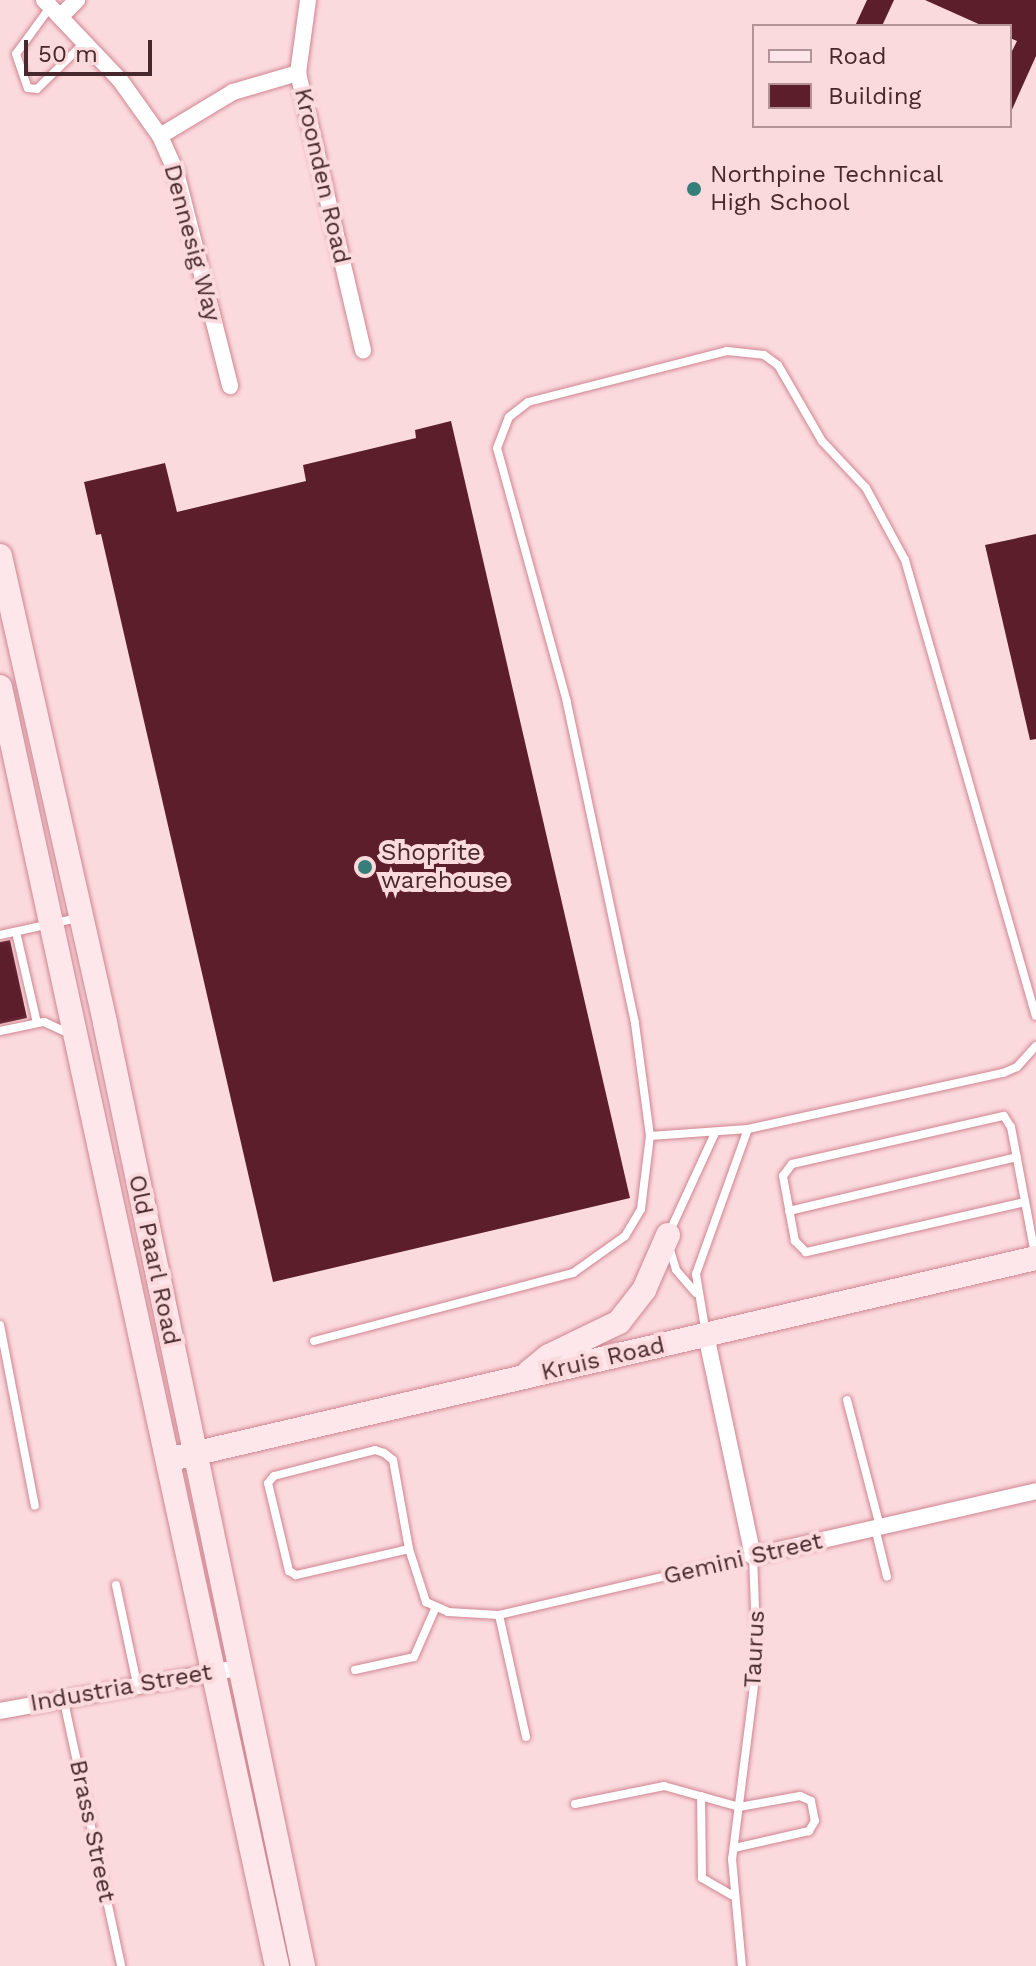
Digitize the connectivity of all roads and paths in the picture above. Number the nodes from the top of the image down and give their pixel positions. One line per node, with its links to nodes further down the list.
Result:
1 (77, 0): 3 (street)
2 (308, 0): 5 (street, Kroonden Road)
3 (52, 7): 4 (street, Dennesig Way); 4 (lane)
4 (86, 42): 6 (street, Dennesig Way)
5 (298, 73): 6 (street); 7 (street, Kroonden Road)
6 (160, 136): 8 (street, Dennesig Way)
7 (363, 351)
8 (230, 386)
9 (0, 556): 11 (main road, Old Paarl Road)
10 (0, 687): 12 (main road, Old Paarl Road)
11 (82, 917): 12 (lane); 36 (main road, Old Paarl Road)
12 (52, 924): 13 (lane); 19 (main road, Old Paarl Road)
13 (16, 932): 14 (lane); 16 (lane)
14 (0, 935)
15 (1036, 1016): 22 (lane)
16 (37, 1023): 17 (lane); 19 (lane)
17 (0, 1031)
18 (1036, 1046): 20 (lane)
19 (80, 1048): 37 (main road, Old Paarl Road)
20 (748, 1129): 21 (lane); 30 (lane)
21 (715, 1133): 22 (lane); 28 (lane)
22 (650, 1136): 33 (lane)
23 (1017, 1157): 25 (lane); 27 (lane); 27 (lane)
24 (1036, 1186): 25 (lane)
25 (1023, 1189): 26 (lane)
26 (1025, 1202): 27 (lane); 29 (lane)
27 (789, 1211)
28 (668, 1235): 30 (lane); 34 (main road)
29 (1036, 1258): 32 (main road, Kruis Road)
30 (696, 1293): 32 (lane)
31 (0, 1325): 39 (lane)
32 (706, 1335): 34 (main road, Kruis Road); 42 (street, Taurus)
33 (314, 1341)
34 (521, 1379): 36 (main road, Kruis Road)
35 (847, 1400): 40 (lane)
36 (197, 1453): 37 (main road, Kruis Road); 47 (main road, Old Paarl Road)
37 (170, 1459): 49 (main road, Old Paarl Road)
38 (1036, 1491): 40 (street, Gemini Street)
39 (35, 1506)
40 (878, 1528): 42 (street, Gemini Street); 43 (lane)
41 (409, 1549): 41 (lane); 45 (lane)
42 (753, 1556): 46 (lane, Gemini Street); 56 (lane, Taurus)
43 (887, 1577)
44 (116, 1585): 50 (lane)
45 (435, 1609): 46 (lane, Gemini Street); 48 (lane)
46 (499, 1615): 53 (lane)
47 (241, 1667): 49 (street, Industria Street); 61 (main road, Old Paarl Road)
48 (355, 1670)
49 (214, 1671): 50 (street, Industria Street); 60 (main road, Old Paarl Road)
50 (137, 1684): 51 (street, Industria Street)
51 (62, 1697): 52 (street, Industria Street); 59 (lane, Brass Street)
52 (0, 1711)
53 (526, 1737)
54 (701, 1796): 55 (lane); 56 (lane); 58 (lane)
55 (575, 1804)
56 (739, 1807): 57 (lane, Taurus); 57 (lane)
57 (734, 1848): 58 (lane, Taurus)
58 (732, 1895): 62 (lane, Taurus)
59 (121, 1966)
60 (277, 1966)
61 (303, 1966)
62 (742, 1966)

